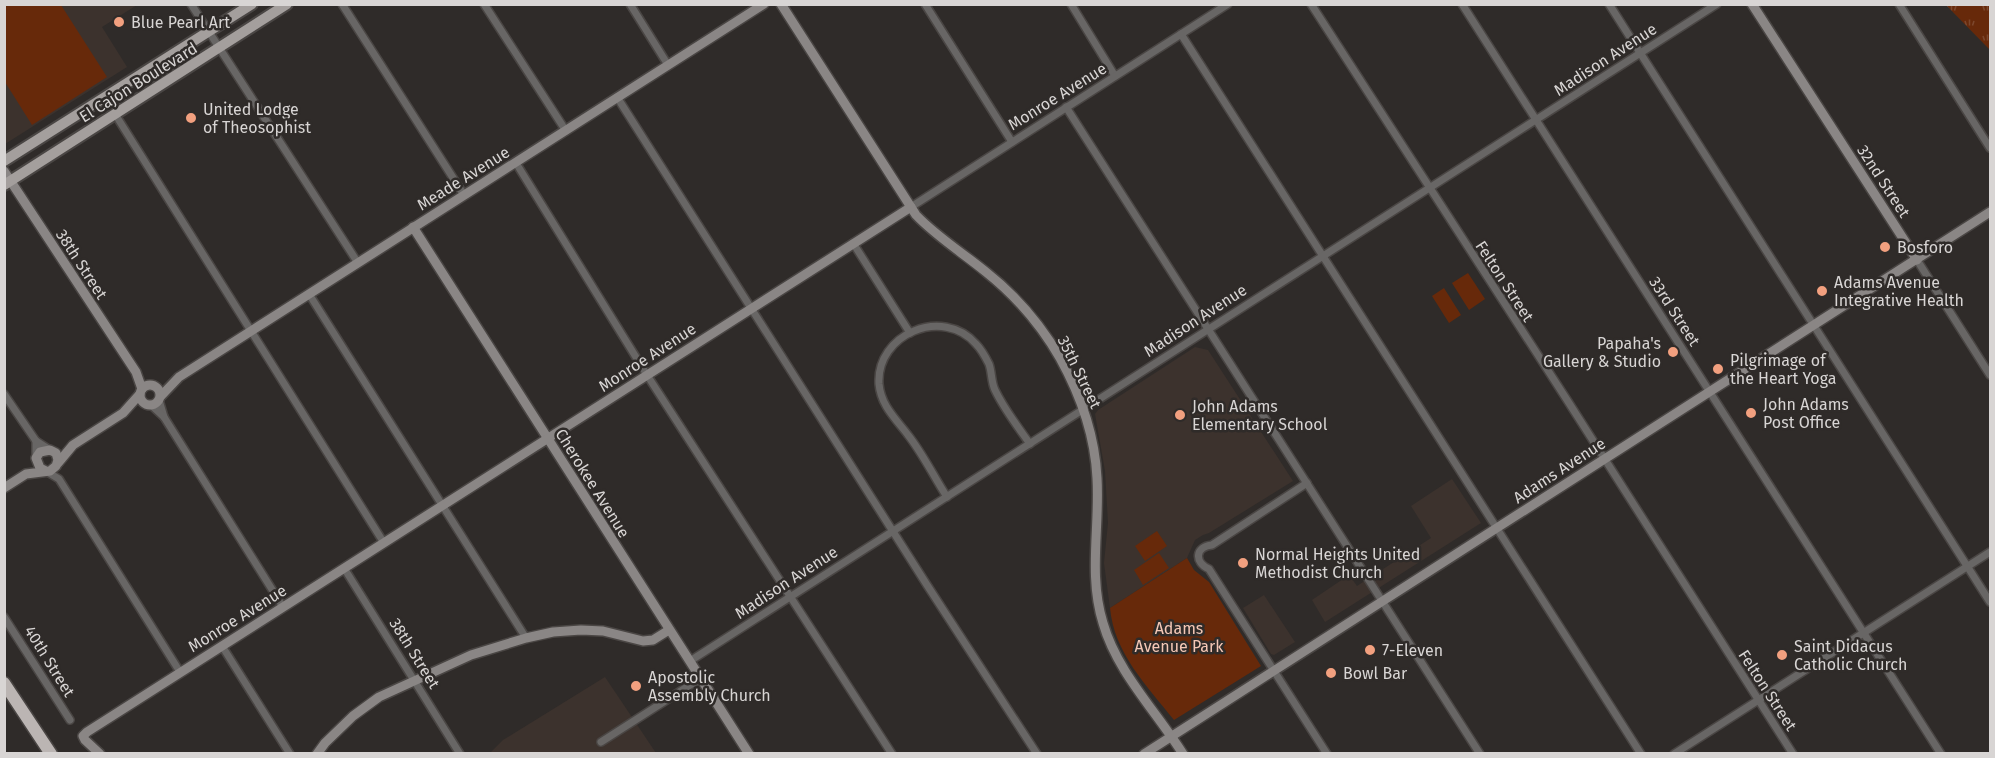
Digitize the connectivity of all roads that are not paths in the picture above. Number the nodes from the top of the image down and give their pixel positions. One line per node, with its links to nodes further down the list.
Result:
1 (191, 4): 19 (street)
2 (252, 4): 19 (main road, El Cajon Boulevard)
3 (287, 4): 21 (main road, El Cajon Boulevard)
4 (342, 4): 36 (street)
5 (484, 4): 29 (street)
6 (630, 4): 23 (street)
7 (764, 4): 23 (main road, Meade Avenue)
8 (781, 4): 37 (main road, 35th Street)
9 (925, 4): 30 (street)
10 (1071, 4): 24 (street)
11 (1228, 4): 18 (street, Monroe Avenue)
12 (1311, 4): 35 (street, Felton Street)
13 (1462, 4): 28 (street, 33rd Street)
14 (1609, 4): 22 (street)
15 (1717, 4): 22 (street, Madison Avenue)
16 (1752, 4): 42 (main road, 32nd Street)
17 (1899, 4): 31 (street)
18 (1218, 7): 20 (street, Monroe Avenue)
19 (208, 32): 21 (street); 32 (main road, El Cajon Boulevard)
20 (1181, 34): 24 (street, Monroe Avenue); 41 (street)
21 (219, 48): 27 (main road, El Cajon Boulevard); 43 (street)
22 (1640, 54): 28 (street, Madison Avenue); 46 (street)
23 (668, 65): 25 (main road, Meade Avenue)
24 (1115, 76): 26 (street, Monroe Avenue)
25 (617, 98): 29 (main road, Meade Avenue); 45 (street)
26 (1066, 107): 30 (street, Monroe Avenue); 47 (street)
27 (115, 114): 34 (main road, El Cajon Boulevard); 48 (street)
28 (1536, 120): 35 (street, Madison Avenue); 54 (street, 33rd Street)
29 (566, 131): 33 (main road, Meade Avenue)
30 (1011, 142): 37 (street, Monroe Avenue)
31 (1990, 148)
32 (4, 161)
33 (516, 163): 36 (main road, Meade Avenue); 50 (street)
34 (7, 179): 53 (main road, 38th Street)
35 (1429, 189): 41 (street, Madison Avenue); 65 (street, Felton Street)
36 (464, 195): 39 (main road, Meade Avenue)
37 (911, 207): 40 (main road, Monroe Avenue); 57 (main road, 35th Street)
38 (1990, 212): 42 (main road, Adams Avenue)
39 (413, 227): 43 (main road, Meade Avenue); 59 (main road, Cherokee Avenue)
40 (853, 243): 45 (main road, Monroe Avenue); 49 (street)
41 (1324, 256): 47 (street, Madison Avenue); 74 (street)
42 (1917, 260): 46 (main road, Adams Avenue); 51 (street, 32nd Street)
43 (358, 263): 44 (main road, Meade Avenue)
44 (309, 294): 48 (main road, Meade Avenue); 73 (street)
45 (750, 309): 50 (main road, Monroe Avenue); 75 (street)
46 (1814, 325): 54 (main road, Adams Avenue); 78 (street)
47 (1210, 329): 57 (street, Madison Avenue); 70 (street)
48 (251, 331): 52 (main road, Meade Avenue); 76 (street)
49 (910, 333): 61 (street); 72 (street)
50 (647, 375): 59 (main road, Monroe Avenue); 80 (street)
51 (1990, 375)
52 (178, 377): 53 (main road, Meade Avenue); 56 (main road, Meade Avenue)
53 (147, 388): 56 (main road); 56 (main road); 58 (main road, Meade Avenue)
54 (1710, 391): 65 (main road, Adams Avenue); 86 (street, 33rd Street)
55 (4, 394): 60 (street)
56 (155, 401): 58 (main road, Meade Avenue); 83 (street)
57 (1083, 410): 61 (street, Madison Avenue); 97 (main road, 35th Street)
58 (123, 413): 62 (main road, Meade Avenue)
59 (547, 438): 73 (main road, Monroe Avenue); 85 (main road, Cherokee Avenue)
60 (36, 441): 63 (street); 64 (street)
61 (1029, 444): 72 (street, Madison Avenue)
62 (73, 445): 63 (main road, Meade Avenue); 66 (main road, Meade Avenue)
63 (50, 450): 64 (main road, Meade Avenue); 66 (main road)
64 (36, 458): 67 (main road); 68 (main road, Meade Avenue)
65 (1604, 459): 74 (main road, Adams Avenue); 95 (street, Felton Street)
66 (58, 463): 67 (main road, Meade Avenue); 69 (street)
67 (46, 471): 68 (main road, Meade Avenue); 69 (street)
68 (26, 474): 71 (main road, Meade Avenue)
69 (59, 479): 91 (street)
70 (1307, 483): 81 (street); 90 (street)
71 (4, 488)
72 (947, 497): 75 (street, Madison Avenue)
73 (443, 505): 76 (main road, Monroe Avenue); 87 (street)
74 (1497, 528): 81 (main road, Adams Avenue); 111 (street)
75 (893, 532): 80 (street, Madison Avenue); 106 (street)
76 (384, 543): 79 (main road, Monroe Avenue)
77 (1990, 552): 78 (street)
78 (1968, 566): 82 (street); 86 (street)
79 (344, 568): 83 (main road, Monroe Avenue); 93 (street, 38th Street)
80 (790, 597): 89 (street, Madison Avenue); 105 (street)
81 (1383, 601): 90 (main road, Adams Avenue); 110 (street)
82 (1990, 602)
83 (283, 607): 88 (main road, Monroe Avenue)
84 (4, 617): 96 (street, 40th Street)
85 (669, 630): 87 (main road); 89 (main road, Cherokee Avenue)
86 (1864, 632): 95 (street); 114 (street, 33rd Street)
87 (526, 638): 93 (main road)
88 (222, 646): 91 (main road, Monroe Avenue); 102 (street)
89 (690, 662): 92 (main road, Cherokee Avenue)
90 (1274, 670): 97 (main road, Adams Avenue); 109 (street)
91 (180, 672): 101 (main road, Monroe Avenue)
92 (701, 678): 98 (street); 99 (main road, Cherokee Avenue)
93 (414, 680): 103 (main road); 104 (street, 38th Street)
94 (4, 683): 100 (highway)
95 (1758, 699): 112 (street); 113 (street, Felton Street)
96 (70, 720)
97 (1171, 736): 107 (main road, Adams Avenue); 108 (main road, 35th Street)
98 (601, 742)
99 (745, 752)
100 (51, 753)
101 (100, 753)
102 (290, 753)
103 (317, 753)
104 (460, 753)
105 (892, 753)
106 (1037, 753)
107 (1144, 753)
108 (1183, 753)
109 (1327, 753)
110 (1480, 753)
111 (1641, 753)
112 (1674, 753)
113 (1793, 753)
114 (1941, 753)

